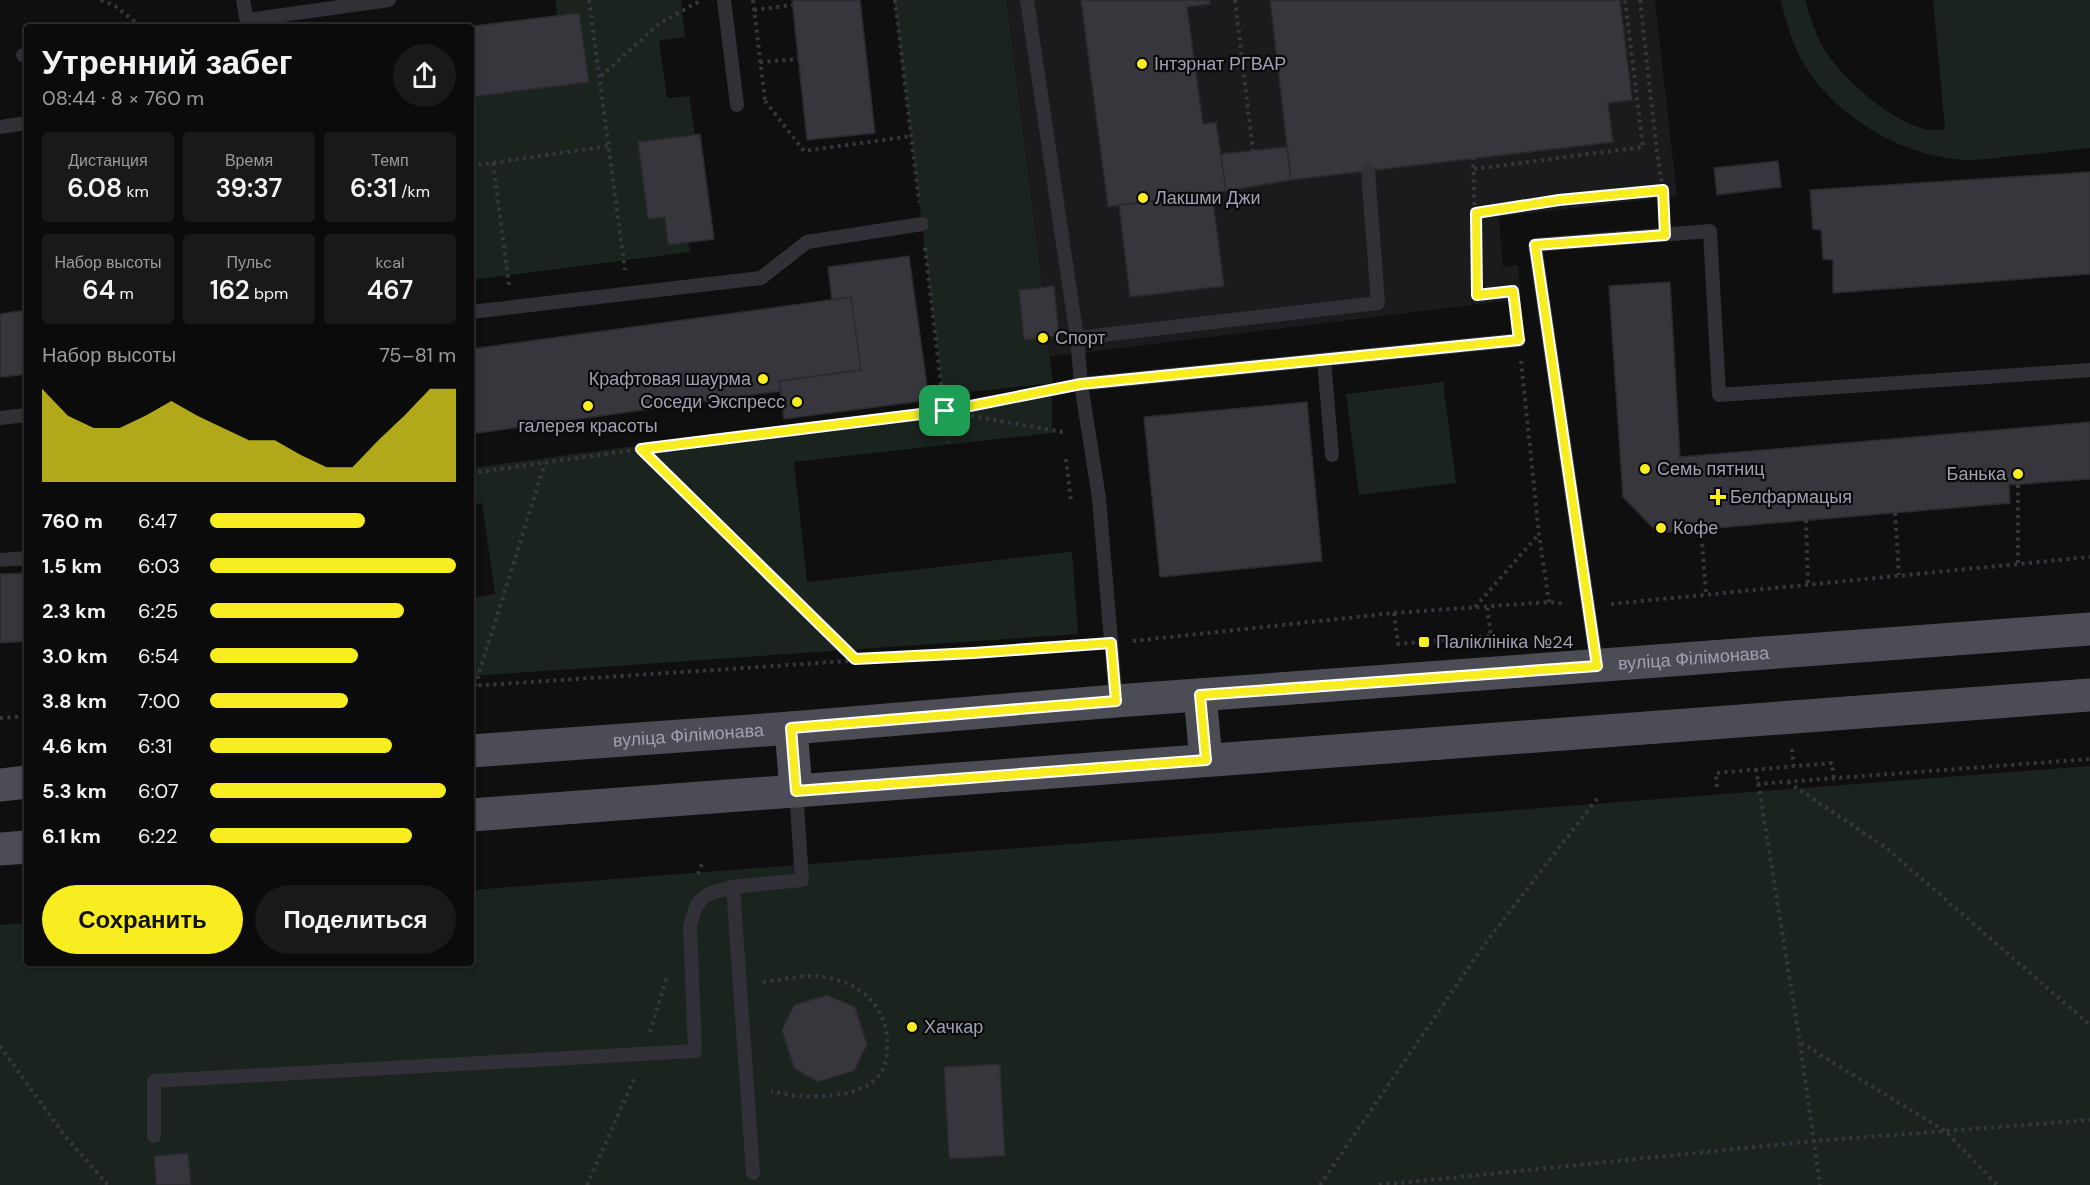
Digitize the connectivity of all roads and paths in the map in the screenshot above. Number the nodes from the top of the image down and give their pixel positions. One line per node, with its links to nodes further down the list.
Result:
1 (101, 0): 15 (path)
2 (243, 0): 14 (lane)
3 (389, 0): 14 (lane)
4 (589, 0): 18 (path)
5 (702, 0): 18 (path)
6 (724, 0): 20 (lane)
7 (895, 0): 23 (path)
8 (1027, 0): 38 (lane)
9 (1235, 0): 25 (path)
10 (1625, 0): 29 (path)
11 (1640, 0): 31 (path)
12 (792, 5): 13 (path)
13 (754, 10)
14 (247, 23)
15 (138, 24)
16 (798, 59): 17 (path)
17 (760, 62)
18 (600, 76): 24 (path)
19 (765, 101): 23 (path)
20 (737, 105)
21 (24, 123): 22 (lane)
22 (0, 127)
23 (911, 136): 33 (path)
24 (609, 146): 27 (path); 35 (path)
25 (1253, 151)
26 (1473, 158): 29 (path)
27 (493, 163): 28 (path); 36 (path)
28 (474, 166)
29 (1474, 169): 32 (path)
30 (1368, 171): 38 (lane)
31 (1663, 190): 32 (path); 34 (path)
32 (1476, 213): 39 (path)
33 (922, 224): 35 (lane); 43 (path)
34 (1665, 235): 41 (lane); 68 (lane)
35 (628, 294): 36 (lane)
36 (512, 307): 37 (lane)
37 (474, 312)
38 (1077, 338): 42 (lane)
39 (1519, 340): 40 (lane); 58 (path)
40 (1324, 360): 42 (lane); 50 (lane)
41 (2090, 370)
42 (1081, 384): 43 (path); 72 (lane)
43 (945, 411): 46 (path); 47 (path); 48 (path)
44 (24, 415): 45 (lane)
45 (0, 418)
46 (948, 443)
47 (1065, 443)
48 (641, 449): 51 (path); 73 (path)
49 (1066, 455): 54 (path)
50 (1332, 455)
51 (545, 463): 52 (path); 75 (path)
52 (474, 472)
53 (2018, 485): 62 (path)
54 (1071, 502)
55 (1895, 513): 63 (path)
56 (1806, 520): 64 (path)
57 (1701, 529): 65 (path)
58 (1539, 534): 66 (path); 69 (path)
59 (2090, 557): 62 (path)
60 (24, 558): 61 (lane)
61 (0, 560)
62 (2018, 564): 63 (path)
63 (1899, 576): 64 (path)
64 (1808, 584): 65 (path)
65 (1706, 594): 68 (path)
66 (1549, 602): 67 (path); 68 (path)
67 (1487, 607): 69 (path); 70 (path)
68 (1587, 607): 74 (lane)
69 (1474, 608): 70 (path)
70 (1394, 613): 72 (path)
71 (2090, 629): 74 (main road, вуліца Філімонава)
72 (1111, 643): 73 (path); 79 (lane)
73 (855, 659): 76 (path)
74 (1597, 666): 77 (main road, вуліца Філімонава)
75 (474, 683)
76 (474, 686)
77 (1200, 695): 79 (main road, вуліца Філімонава); 85 (main road)
78 (2090, 695): 85 (main road)
79 (1116, 701): 82 (main road, вуліца Філімонава)
80 (24, 716): 81 (path)
81 (0, 718)
82 (791, 728): 83 (main road, вуліца Філімонава); 93 (main road)
83 (474, 751)
84 (2090, 759): 87 (path)
85 (1206, 760): 93 (main road)
86 (1756, 769): 87 (path); 91 (path); 92 (path)
87 (1834, 778): 89 (path)
88 (24, 782): 90 (main road)
89 (1788, 782): 91 (path); 103 (path)
90 (0, 784)
91 (1757, 784): 104 (path)
92 (1717, 787)
93 (796, 791): 95 (main road); 100 (lane)
94 (1599, 796): 115 (path)
95 (474, 815)
96 (24, 847): 97 (main road)
97 (0, 849)
98 (702, 864): 99 (path)
99 (698, 875)
100 (733, 887): 106 (lane); 112 (lane)
101 (671, 965): 106 (path)
102 (759, 972): 107 (path)
103 (2090, 1025)
104 (1800, 1043): 109 (path); 111 (path)
105 (0, 1046): 113 (path)
106 (643, 1055): 110 (lane); 114 (path)
107 (770, 1081)
108 (2090, 1120): 109 (path)
109 (1945, 1131): 111 (path); 118 (path)
110 (154, 1136)
111 (1815, 1141): 116 (path); 117 (path)
112 (753, 1173)
113 (108, 1185)
114 (587, 1185)
115 (1320, 1185)
116 (1379, 1185)
117 (1820, 1185)
118 (1997, 1185)

